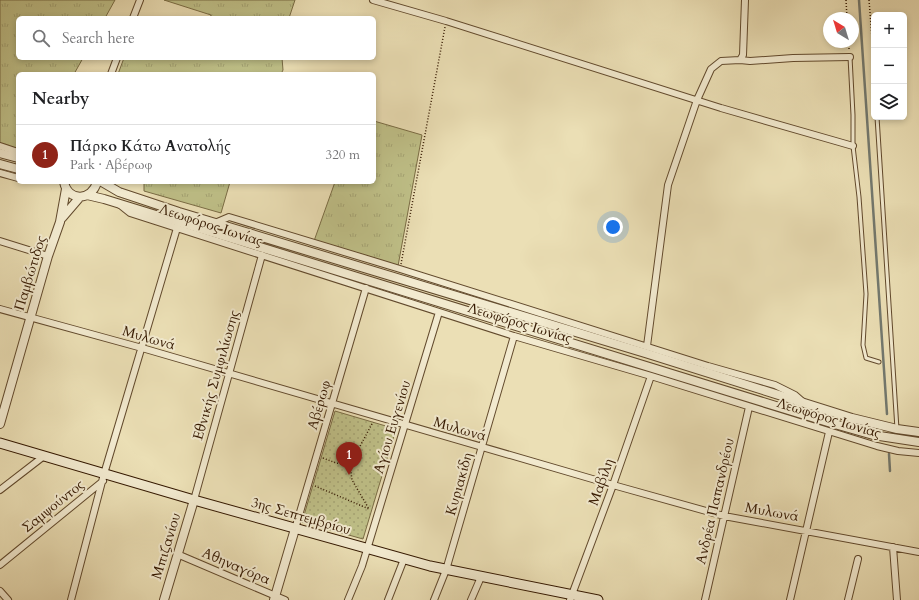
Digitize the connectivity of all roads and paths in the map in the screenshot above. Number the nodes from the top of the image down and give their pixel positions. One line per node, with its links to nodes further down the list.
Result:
1 (140, 0): 7 (street)
2 (373, 0): 8 (street)
3 (745, 0): 12 (street)
4 (846, 0): 6 (path)
5 (869, 0): 9 (path)
6 (847, 12)
7 (133, 16)
8 (446, 22): 14 (street); 36 (path)
9 (873, 48)
10 (850, 57): 12 (street); 17 (lane)
11 (116, 60): 13 (street)
12 (740, 60): 14 (street)
13 (112, 72)
14 (697, 100): 17 (street); 42 (street)
15 (877, 120): 53 (lane)
16 (0, 146): 18 (street)
17 (853, 146): 44 (lane)
18 (16, 151)
19 (0, 153): 20 (street)
20 (16, 157)
21 (0, 164): 22 (street)
22 (16, 168)
23 (0, 173): 24 (street)
24 (16, 177)
25 (96, 184): 28 (street, Παμβώτιδος)
26 (105, 184): 31 (street, Λεωφόρος Ιωνίας)
27 (63, 185): 28 (street, Λεωφόρος Ιωνίας); 30 (street, Παμβώτιδος)
28 (84, 196): 29 (street, Λεωφόρος Ιωνίας); 30 (street, Παμβώτιδος)
29 (118, 203): 32 (street, Λεωφόρος Ιωνίας); 56 (street, Λεωφόρος Ιωνίας)
30 (60, 222): 35 (street, Παμβώτιδος)
31 (215, 223): 36 (street, Λεωφόρος Ιωνίας); 48 (street, Λεωφόρος Ιωνίας)
32 (177, 228): 34 (street, Λεωφόρος Ιωνίας); 43 (street)
33 (0, 241): 35 (street)
34 (262, 255): 37 (street, Λεωφόρος Ιωνίας); 45 (street, Εθνικής Συμφιλίωσης)
35 (48, 256): 40 (street, Παμβώτιδος)
36 (400, 269): 42 (street, Λεωφόρος Ιωνίας)
37 (366, 288): 39 (street, Λεωφόρος Ιωνίας); 47 (street, Αβέρωφ)
38 (0, 309): 40 (street, Μυλωνά)
39 (439, 312): 41 (street, Λεωφόρος Ιωνίας); 52 (street, Αγίου Ευγενίου)
40 (30, 317): 43 (street, Μυλωνά); 51 (street, Παμβώτιδος)
41 (514, 336): 46 (street, Λεωφόρος Ιωνίας); 58 (street, Κυριακίδη)
42 (647, 346): 48 (street, Λεωφόρος Ιωνίας)
43 (142, 348): 45 (street, Μυλωνά); 63 (street)
44 (879, 362)
45 (229, 374): 47 (street, Μυλωνά); 67 (street, Εθνικής Συμφιλίωσης)
46 (651, 376): 49 (street, Λεωφόρος Ιωνίας); 65 (street, Μαβίλη)
47 (332, 404): 50 (street, Μυλωνά); 61 (street, Αβέρωφ)
48 (804, 404): 53 (street, Λεωφόρος Ιωνίας)
49 (749, 407): 54 (street, Λεωφόρος Ιωνίας); 68 (street, Ανδρέα Παπανδρέου)
50 (376, 416): 52 (street, Μυλωνά); 62 (path)
51 (0, 424)
52 (405, 425): 58 (street, Μυλωνά); 72 (street, Αγίου Ευγενίου)
53 (897, 429): 55 (street, Λεωφόρος Ιωνίας)
54 (829, 432): 59 (street, Λεωφόρος Ιωνίας); 70 (street)
55 (919, 432)
56 (919, 442)
57 (0, 443): 60 (main road, 3ης Σεπτεμβρίου)
58 (482, 447): 65 (street, Μυλωνά); 78 (street, Κυριακίδη)
59 (919, 453)
60 (44, 456): 63 (main road, 3ης Σεπτεμβρίου); 66 (street)
61 (317, 456): 62 (path); 64 (street, Αβέρωφ)
62 (350, 464): 64 (path)
63 (104, 478): 67 (main road, 3ης Σεπτεμβρίου); 77 (street, Σαμψούντος); 84 (street)
64 (309, 483): 69 (street, Αβέρωφ)
65 (613, 485): 68 (street, Μυλωνά); 82 (street, Μαβίλη)
66 (0, 490)
67 (194, 500): 69 (main road, 3ης Σεπτεμβρίου); 74 (street, Μπιζανίου)
68 (724, 516): 70 (street, Μυλωνά); 92 (street, Ανδρέα Παπανδρέου)
69 (295, 529): 72 (main road, 3ης Σεπτεμβρίου); 81 (street)
70 (806, 531): 71 (street, Μυλωνά); 93 (street)
71 (893, 547): 73 (street, Μυλωνά); 95 (street)
72 (367, 549): 75 (main road, 3ης Σεπτεμβρίου); 87 (street, Αγίου Ευγενίου)
73 (919, 552)
74 (177, 554): 81 (street, Αθηναγόρα); 85 (street, Μπιζανίου)
75 (404, 559): 78 (main road, 3ης Σεπτεμβρίου); 88 (street)
76 (858, 559): 94 (street)
77 (0, 565)
78 (446, 570): 79 (main road, 3ης Σεπτεμβρίου); 89 (street, Κυριακίδη)
79 (481, 577): 82 (main road, 3ης Σεπτεμβρίου); 90 (street)
80 (0, 591): 83 (street)
81 (275, 598): 86 (street, Αθηναγόρα)
82 (571, 598): 91 (main road, 3ης Σεπτεμβρίου)
83 (8, 600)
84 (71, 600)
85 (164, 600)
86 (285, 600)
87 (348, 600)
88 (388, 600)
89 (434, 600)
90 (471, 600)
91 (598, 600)
92 (705, 600)
93 (790, 600)
94 (848, 600)
95 (897, 600)

